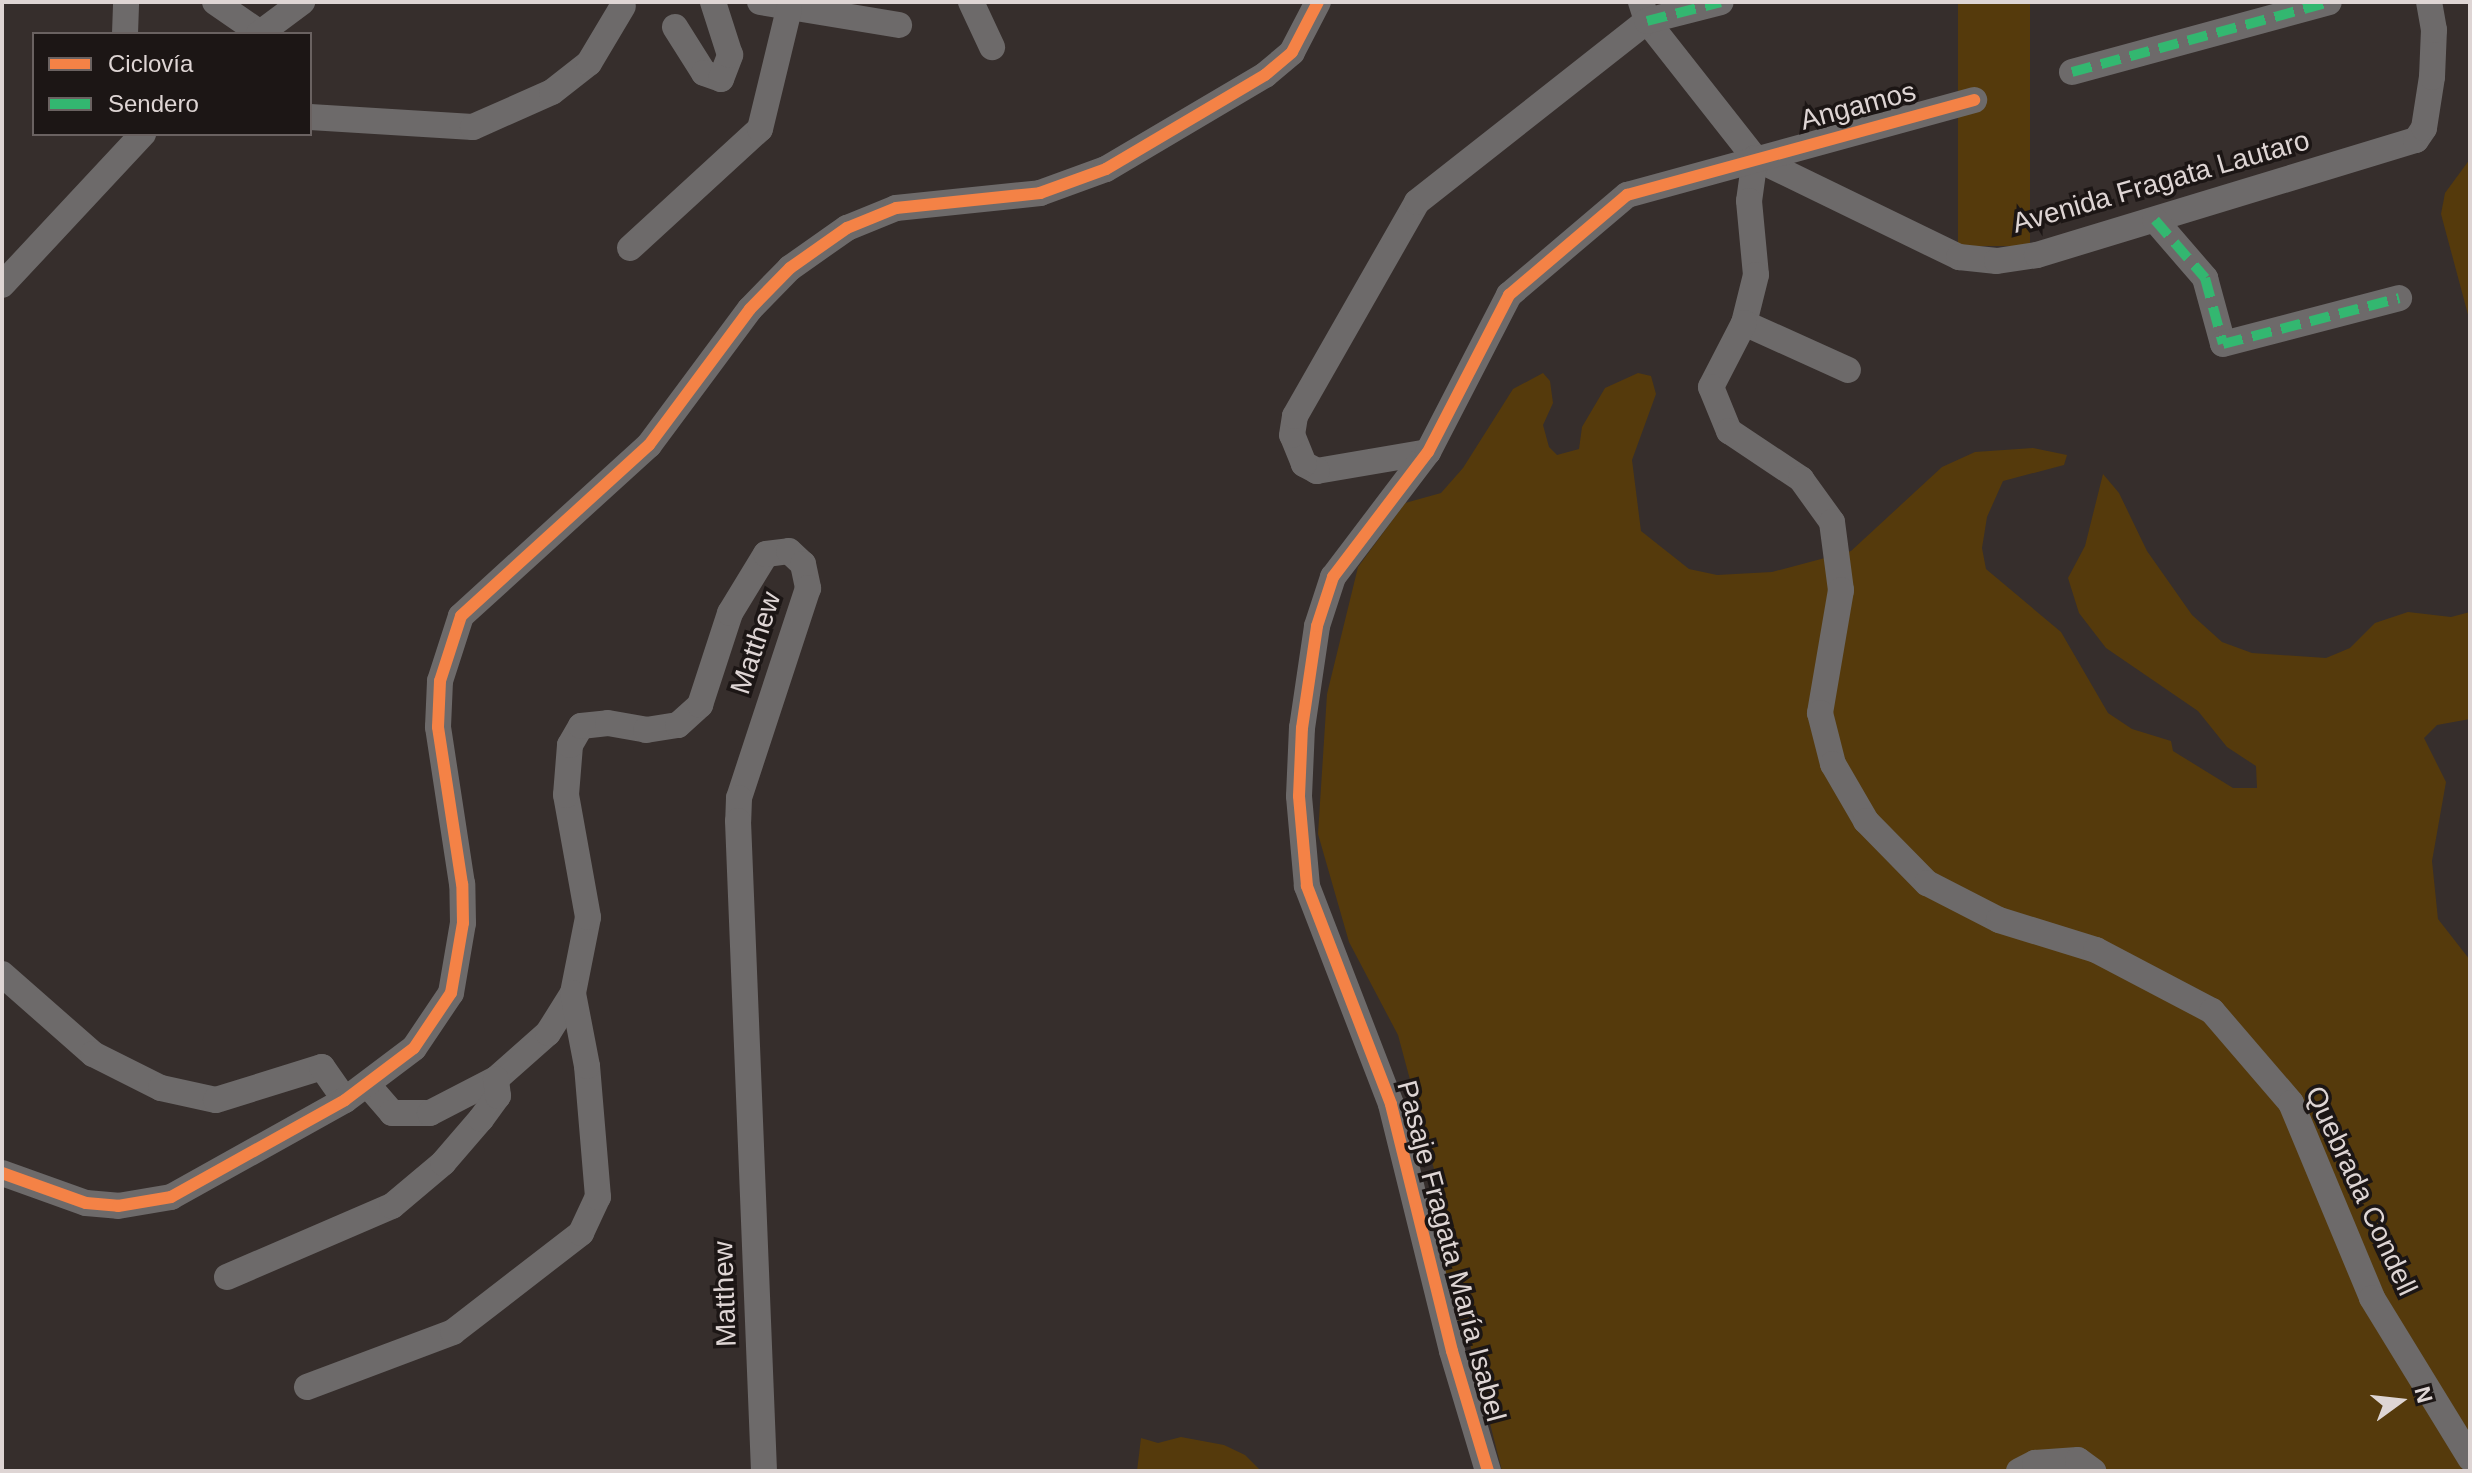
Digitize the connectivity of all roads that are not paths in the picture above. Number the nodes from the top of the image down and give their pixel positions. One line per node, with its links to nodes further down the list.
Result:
1 (215, 2): 17 (street)
2 (302, 2): 18 (street)
3 (713, 2): 15 (street)
4 (760, 2): 12 (street)
5 (971, 2): 19 (street)
6 (1318, 2): 35 (street)
7 (1721, 2): 13 (street)
8 (2329, 2): 20 (street)
9 (2429, 2): 25 (street, Avenida Fragata Lautaro)
10 (122, 4): 16 (street)
11 (623, 6): 22 (street)
12 (789, 9): 14 (street); 26 (street)
13 (1644, 12): 24 (street, Avenida Fragata Lautaro); 31 (street)
14 (899, 25)
15 (675, 27)
16 (125, 32)
17 (257, 32)
18 (263, 32)
19 (992, 47)
20 (2072, 72)
21 (1974, 100): 24 (street, Angamos)
22 (312, 117)
23 (122, 143): 27 (street)
24 (1755, 158): 25 (street, Avenida Fragata Lautaro); 29 (street, Quebrada Condell); 31 (street, Pasaje Fragata María Isabel)
25 (2155, 220): 28 (street)
26 (630, 248)
27 (2, 285)
28 (2399, 298)
29 (1744, 323): 30 (street); 40 (street, Quebrada Condell)
30 (1848, 370)
31 (1428, 452): 42 (street, Pasaje Fragata María Isabel)
32 (2, 974): 36 (street)
33 (573, 993): 34 (street, Matthew); 39 (street); 41 (street, Matthew)
34 (496, 1079): 35 (street, Matthew); 38 (street)
35 (367, 1084): 36 (street)
36 (345, 1100): 37 (street)
37 (2, 1173)
38 (227, 1277)
39 (307, 1387)
40 (2470, 1458)
41 (764, 1471)
42 (1488, 1471)
43 (2019, 1471): 44 (street)
44 (2093, 1471)

